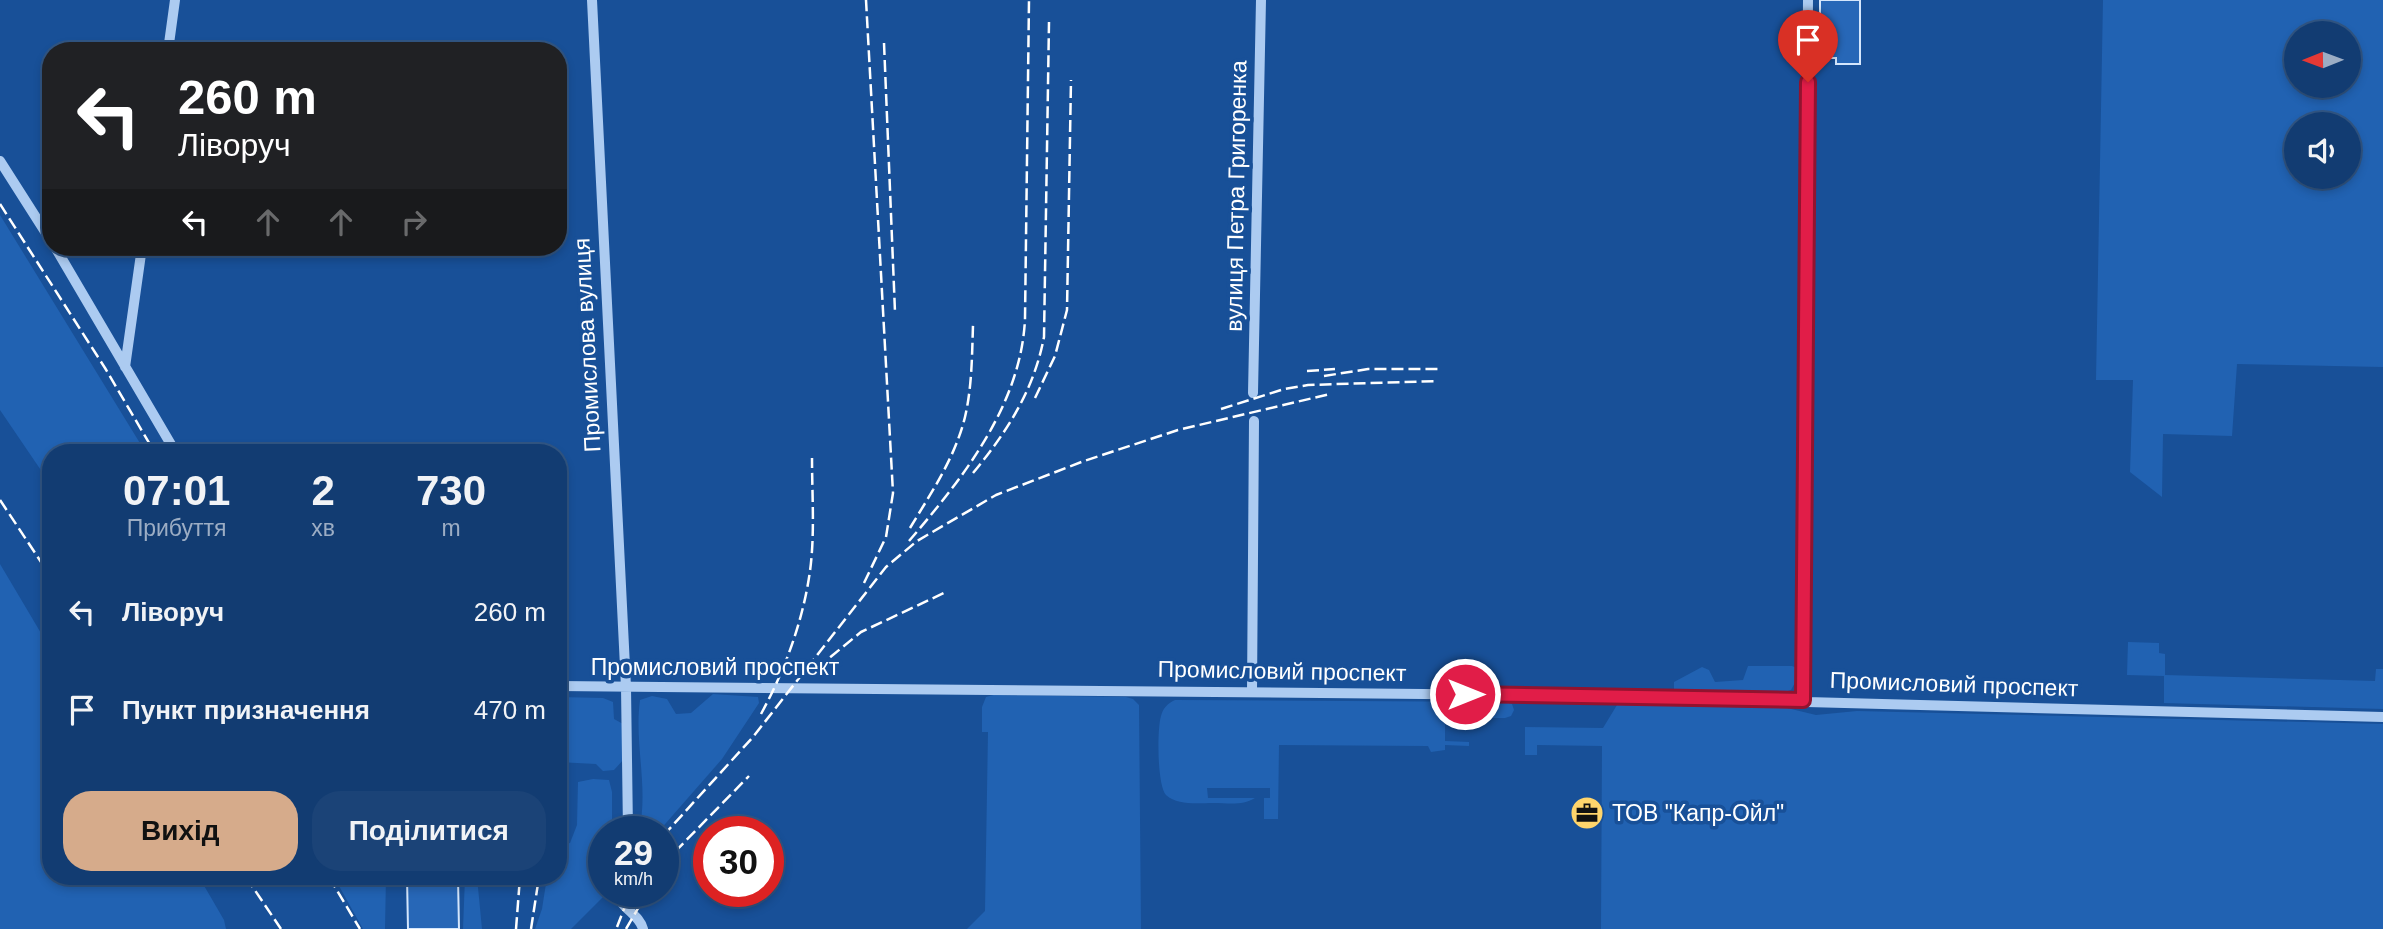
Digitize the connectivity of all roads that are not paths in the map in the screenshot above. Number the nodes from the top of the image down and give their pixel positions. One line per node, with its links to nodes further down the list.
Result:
1 (175, 0): 5 (street)
2 (592, 0): 15 (street, Промислова вулиця)
3 (1261, 0): 11 (street, вулиця Петра Григоренка)
4 (1808, 0): 17 (street)
5 (169, 42)
6 (0, 161): 7 (street)
7 (42, 227)
8 (60, 256): 10 (street)
9 (141, 256): 10 (street)
10 (125, 367): 13 (street)
11 (1253, 393)
12 (1254, 421): 16 (street)
13 (171, 444)
14 (567, 686): 15 (street, Промисловий проспект)
15 (626, 687): 16 (street, Промисловий проспект); 19 (street, Промислова вулиця)
16 (1252, 692): 17 (street, Промисловий проспект)
17 (1803, 700): 18 (street, Промисловий проспект)
18 (2383, 718)
19 (628, 816)
20 (626, 907): 21 (street)
21 (643, 929)

